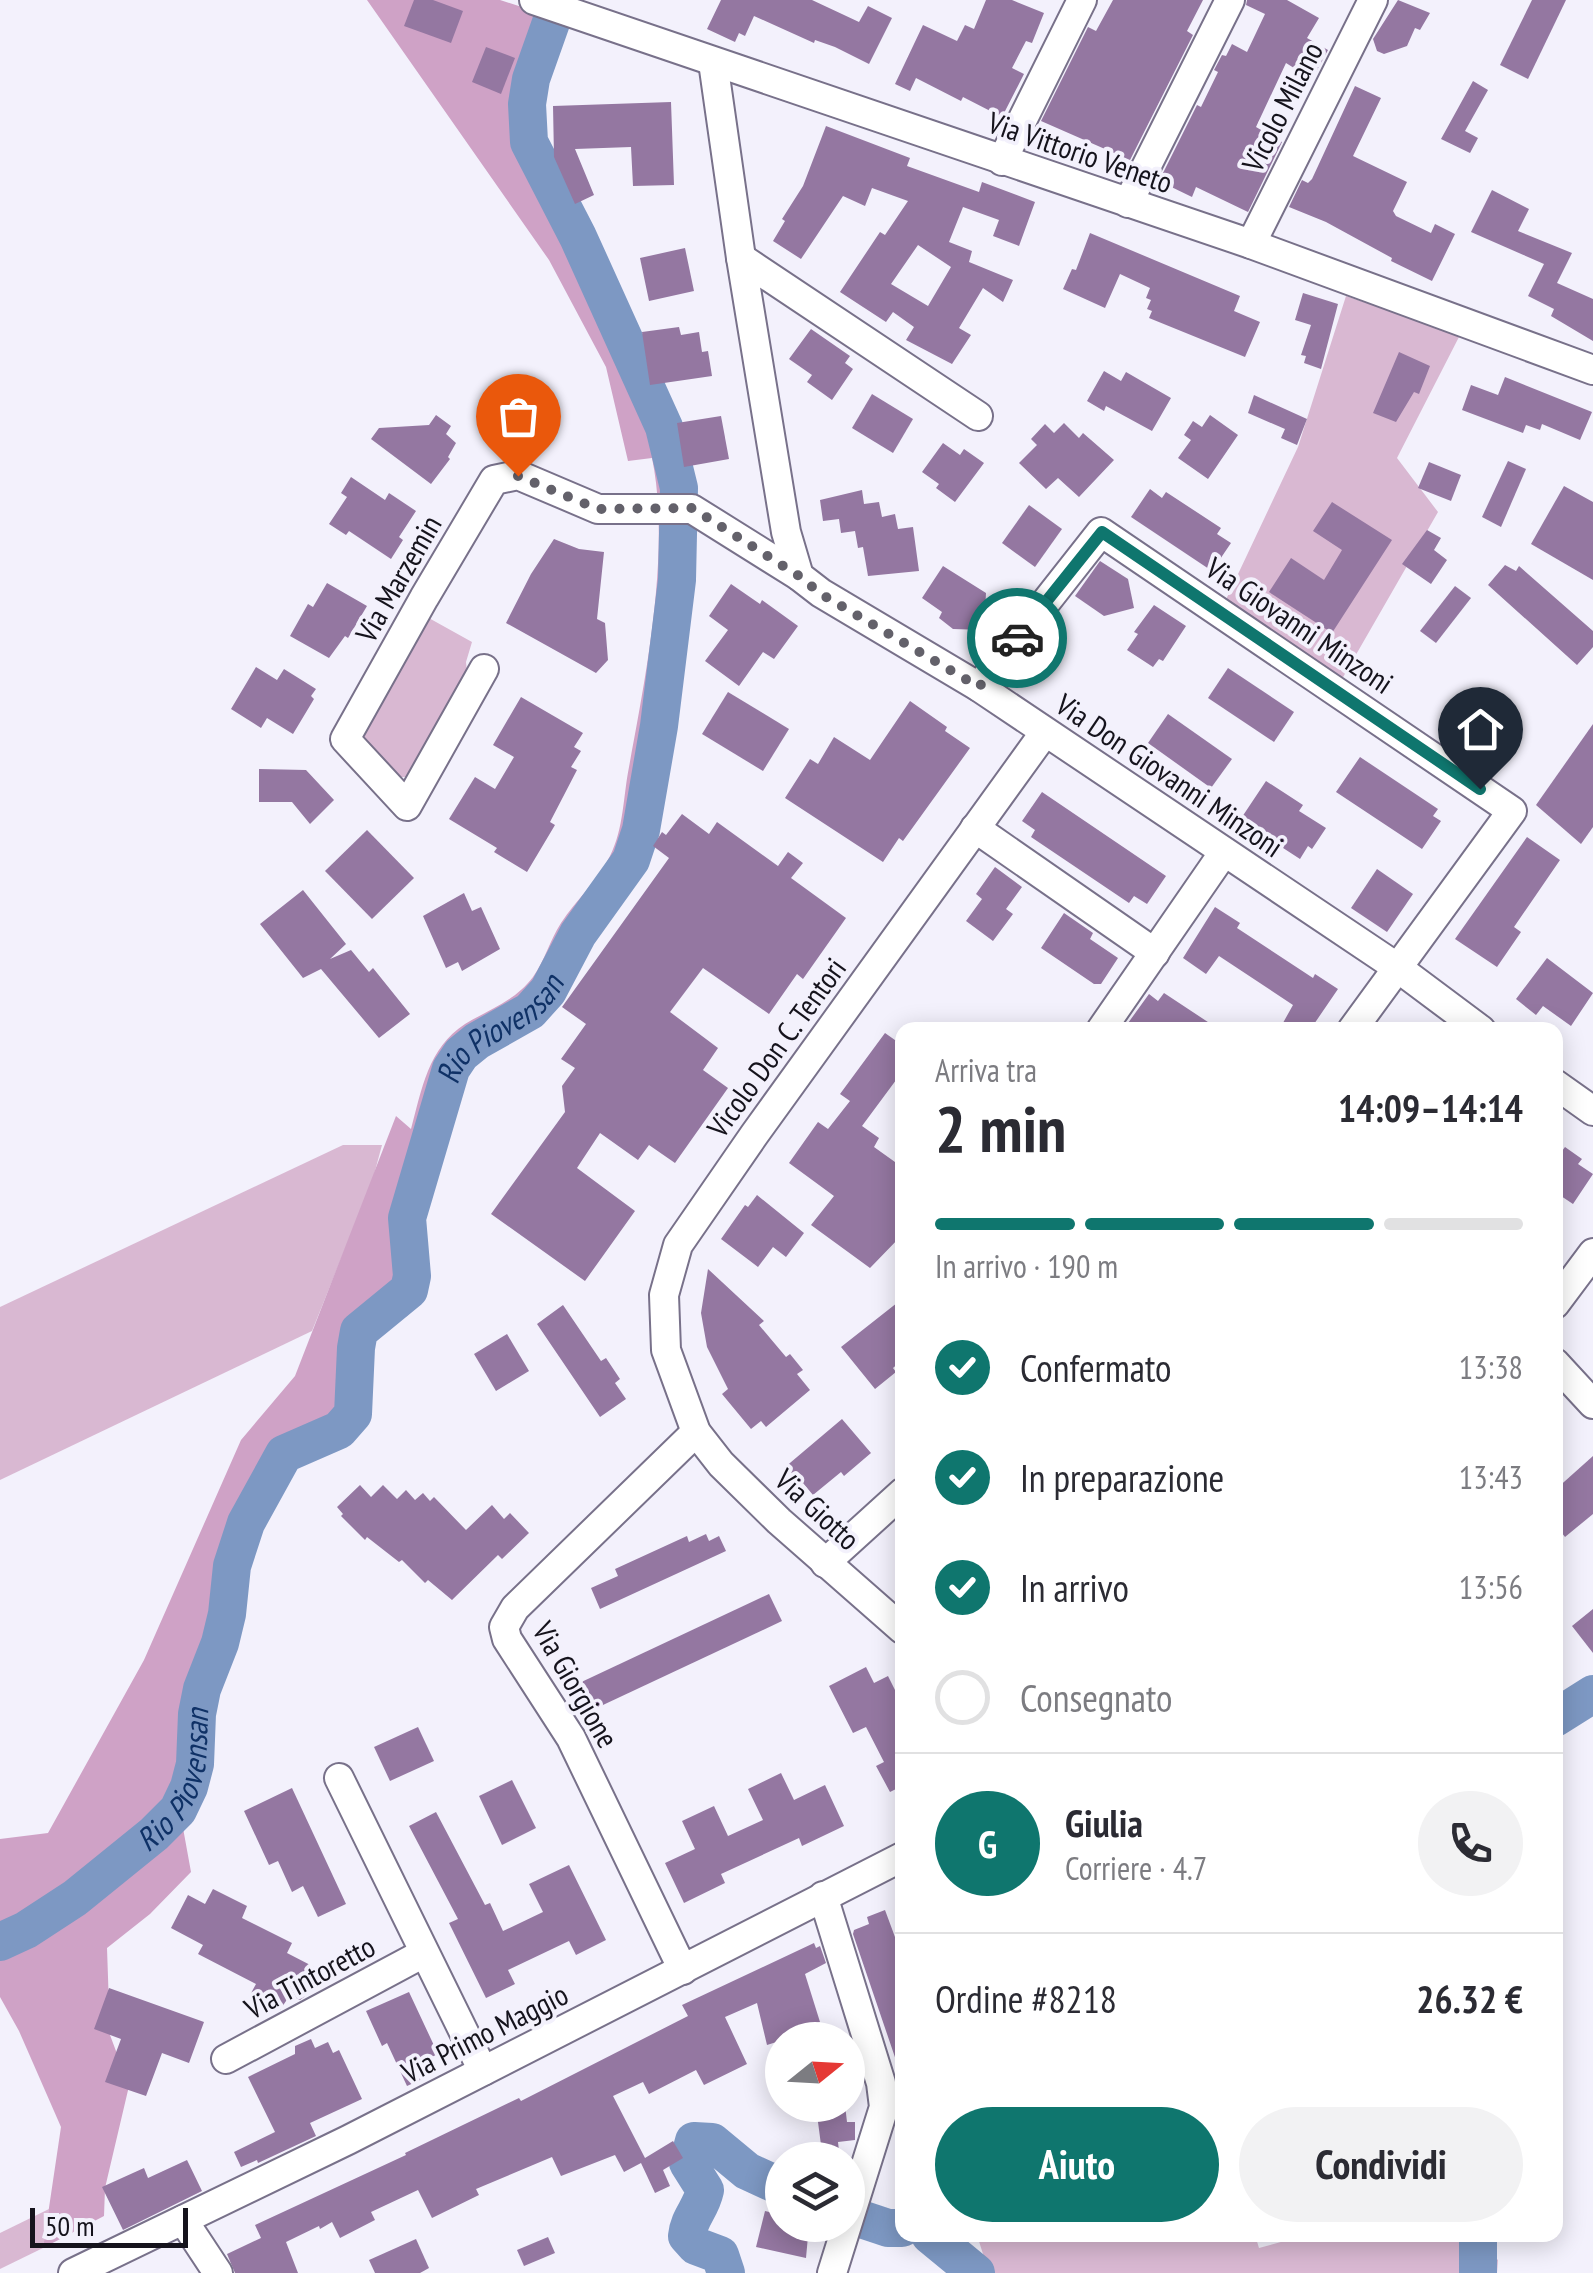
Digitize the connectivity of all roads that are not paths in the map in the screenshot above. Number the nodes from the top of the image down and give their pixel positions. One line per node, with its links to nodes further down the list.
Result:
1 (1082, 0): 6 (street)
2 (1230, 0): 7 (street)
3 (1373, 0): 8 (street, Vicolo Milano)
4 (539, 2): 5 (street, Via Vittorio Veneto)
5 (713, 62): 6 (street, Via Vittorio Veneto); 9 (street)
6 (1002, 161): 7 (street, Via Vittorio Veneto)
7 (1128, 203): 8 (street, Via Vittorio Veneto)
8 (1251, 244): 10 (street, Via Vittorio Veneto)
9 (741, 258): 11 (street); 12 (street)
10 (1593, 370)
11 (978, 416)
12 (799, 576): 13 (street, Via Marzemin); 14 (street, Via Don Giovanni Minzoni)
13 (484, 669)
14 (979, 687): 15 (street, Via Don Giovanni Minzoni); 19 (street, Via Giovanni Minzoni)
15 (1046, 732): 16 (street, Vicolo Don C. Tentori); 17 (street, Via Don Giovanni Minzoni)
16 (975, 828): 18 (street); 29 (street, Vicolo Don C. Tentori)
17 (1224, 852): 18 (street); 19 (street, Via Don Giovanni Minzoni)
18 (1155, 952): 20 (street)
19 (1398, 968): 21 (street); 22 (street, Via Don Giovanni Minzoni)
20 (1107, 1022)
21 (1358, 1022)
22 (1470, 1022)
23 (1563, 1091): 24 (street)
24 (1593, 1111)
25 (1591, 1259): 26 (street)
26 (1563, 1294)
27 (1563, 1372): 28 (street)
28 (1593, 1404)
29 (696, 1432): 31 (street, Via Giotto); 37 (street, Via Giorgione)
30 (895, 1499): 31 (street)
31 (825, 1564): 32 (street, Via Giotto)
32 (895, 1622)
33 (339, 1778): 36 (street, Via Tintoretto)
34 (895, 1860): 35 (street, Via Primo Maggio)
35 (822, 1896): 37 (street, Via Primo Maggio); 43 (street)
36 (424, 1953): 38 (street, Via Tintoretto); 39 (street, Via Tintoretto)
37 (683, 1970): 39 (street, Via Primo Maggio)
38 (226, 2059)
39 (482, 2070): 40 (street, Via Primo Maggio)
40 (183, 2220): 41 (street, Via Primo Maggio); 42 (street)
41 (83, 2268)
42 (218, 2273)
43 (832, 2273)

